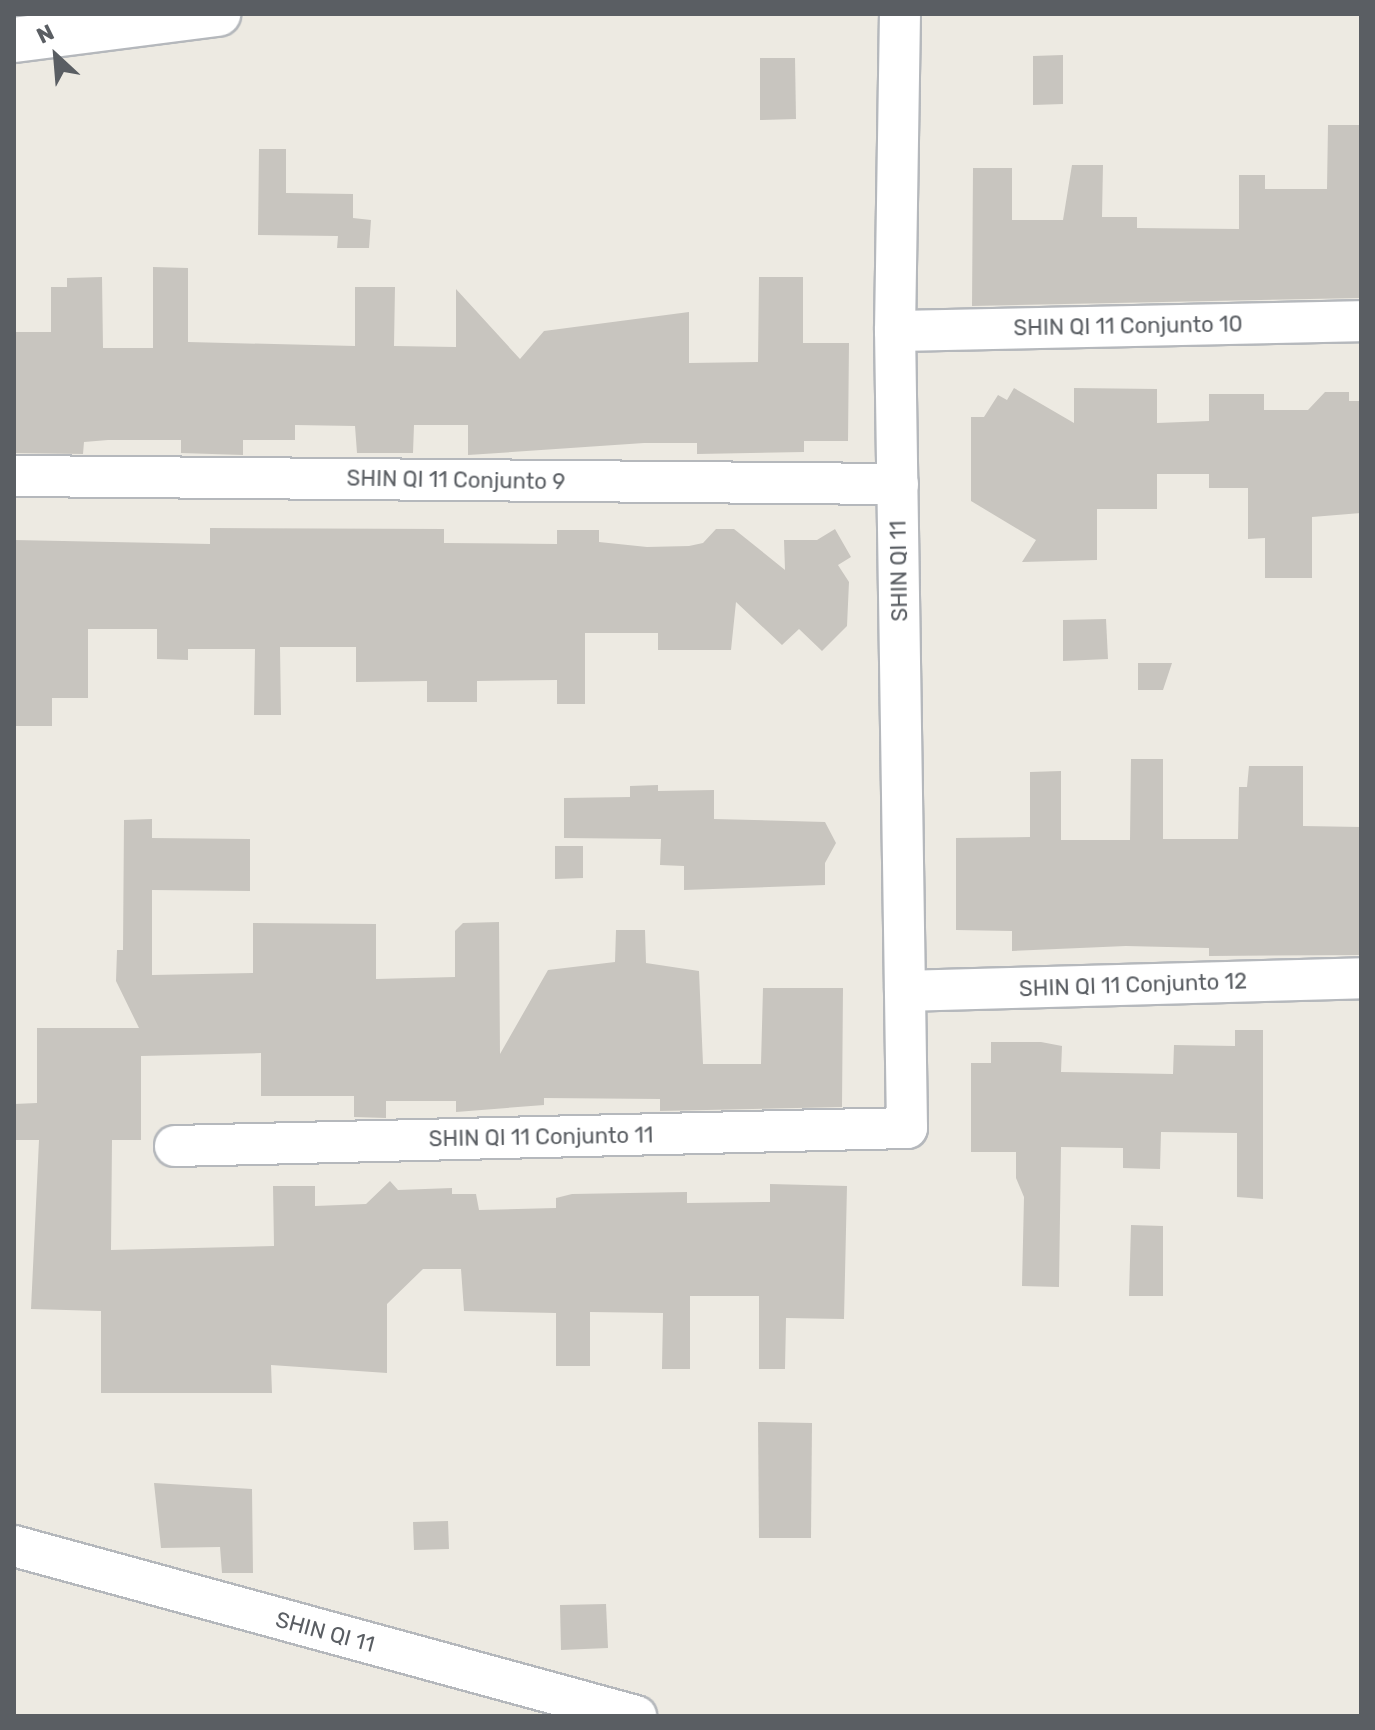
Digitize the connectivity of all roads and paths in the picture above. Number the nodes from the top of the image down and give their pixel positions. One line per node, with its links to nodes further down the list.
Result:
1 (218, 14): 3 (street)
2 (900, 14): 5 (street, SHIN QI 11)
3 (14, 40)
4 (1361, 321): 5 (street, SHIN QI 11 Conjunto 10)
5 (895, 331): 7 (street, SHIN QI 11)
6 (14, 476): 7 (street, SHIN QI 11 Conjunto 9)
7 (898, 484): 9 (street, SHIN QI 11)
8 (1361, 978): 9 (street, SHIN QI 11 Conjunto 12)
9 (905, 991): 10 (street, SHIN QI 11)
10 (907, 1128): 11 (street, SHIN QI 11 Conjunto 11)
11 (175, 1146)
12 (14, 1546): 13 (street, SHIN QI 11)
13 (636, 1716)

